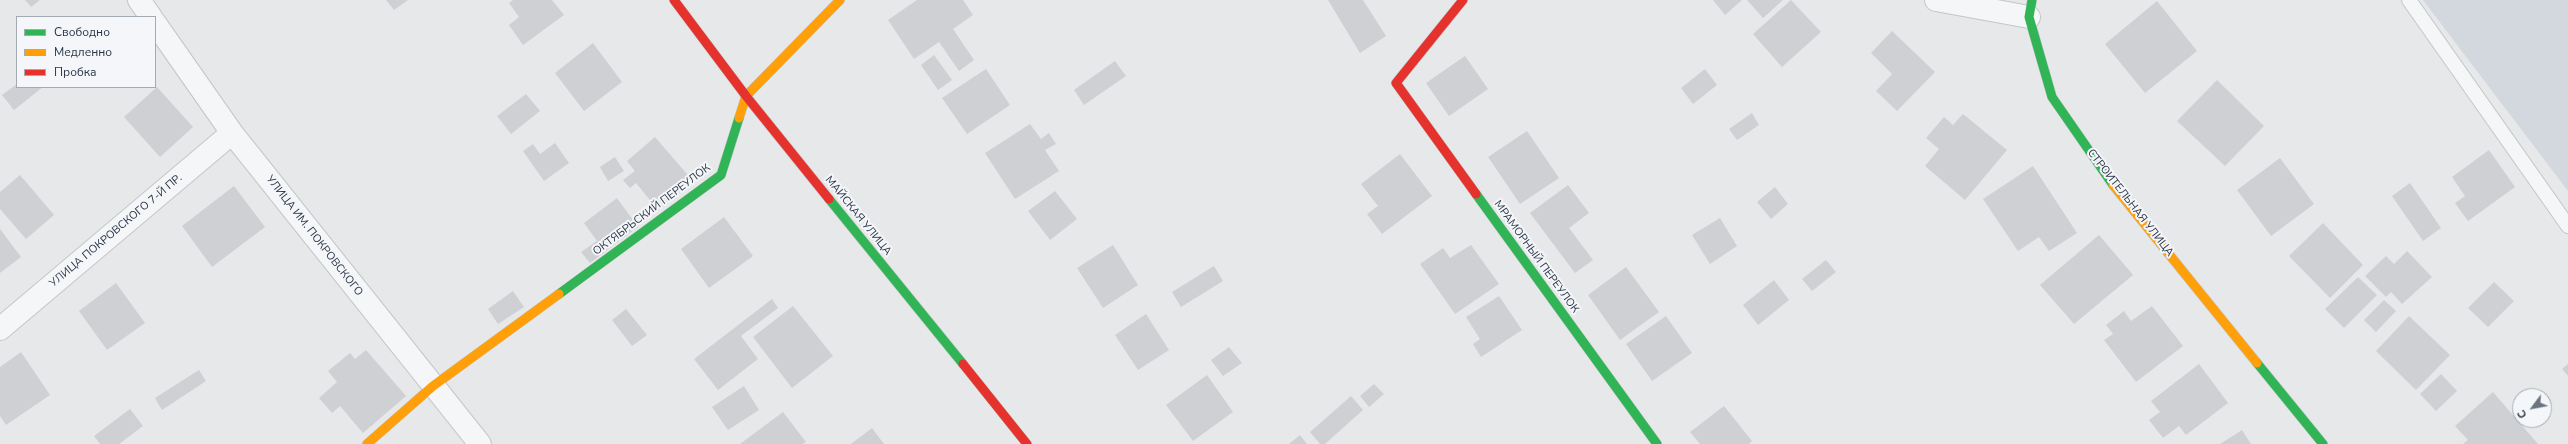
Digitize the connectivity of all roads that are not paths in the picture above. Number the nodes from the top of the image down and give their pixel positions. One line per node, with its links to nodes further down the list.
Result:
1 (139, 0): 8 (street)
2 (674, 0): 10 (street, МАЙСКАЯ УЛИЦА)
3 (840, 0): 10 (street, ОКТЯБРЬСКИЙ ПЕРЕУЛОК)
4 (1463, 0): 18 (street, МРАМОРНЫЙ ПЕРЕУЛОК)
5 (1936, 0): 7 (street, СТРОИТЕЛЬНАЯ УЛИЦА)
6 (2409, 0): 12 (lane)
7 (2031, 9): 19 (street, СТРОИТЕЛЬНАЯ УЛИЦА)
8 (150, 16)
9 (156, 24): 11 (street, УЛИЦА ИМ. ПОКРОВСКОГО)
10 (746, 96): 14 (street, ОКТЯБРЬСКИЙ ПЕРЕУЛОК); 17 (street, МАЙСКАЯ УЛИЦА)
11 (232, 133): 13 (street, УЛИЦА ПОКРОВСКОГО 7-Й ПР.); 14 (street, УЛИЦА ИМ. ПОКРОВСКОГО)
12 (2568, 226)
13 (0, 329)
14 (428, 391): 15 (street, ОКТЯБРЬСКИЙ ПЕРЕУЛОК); 16 (street, УЛИЦА ИМ. ПОКРОВСКОГО)
15 (367, 444)
16 (480, 444)
17 (1027, 444)
18 (1657, 444)
19 (2323, 444)

